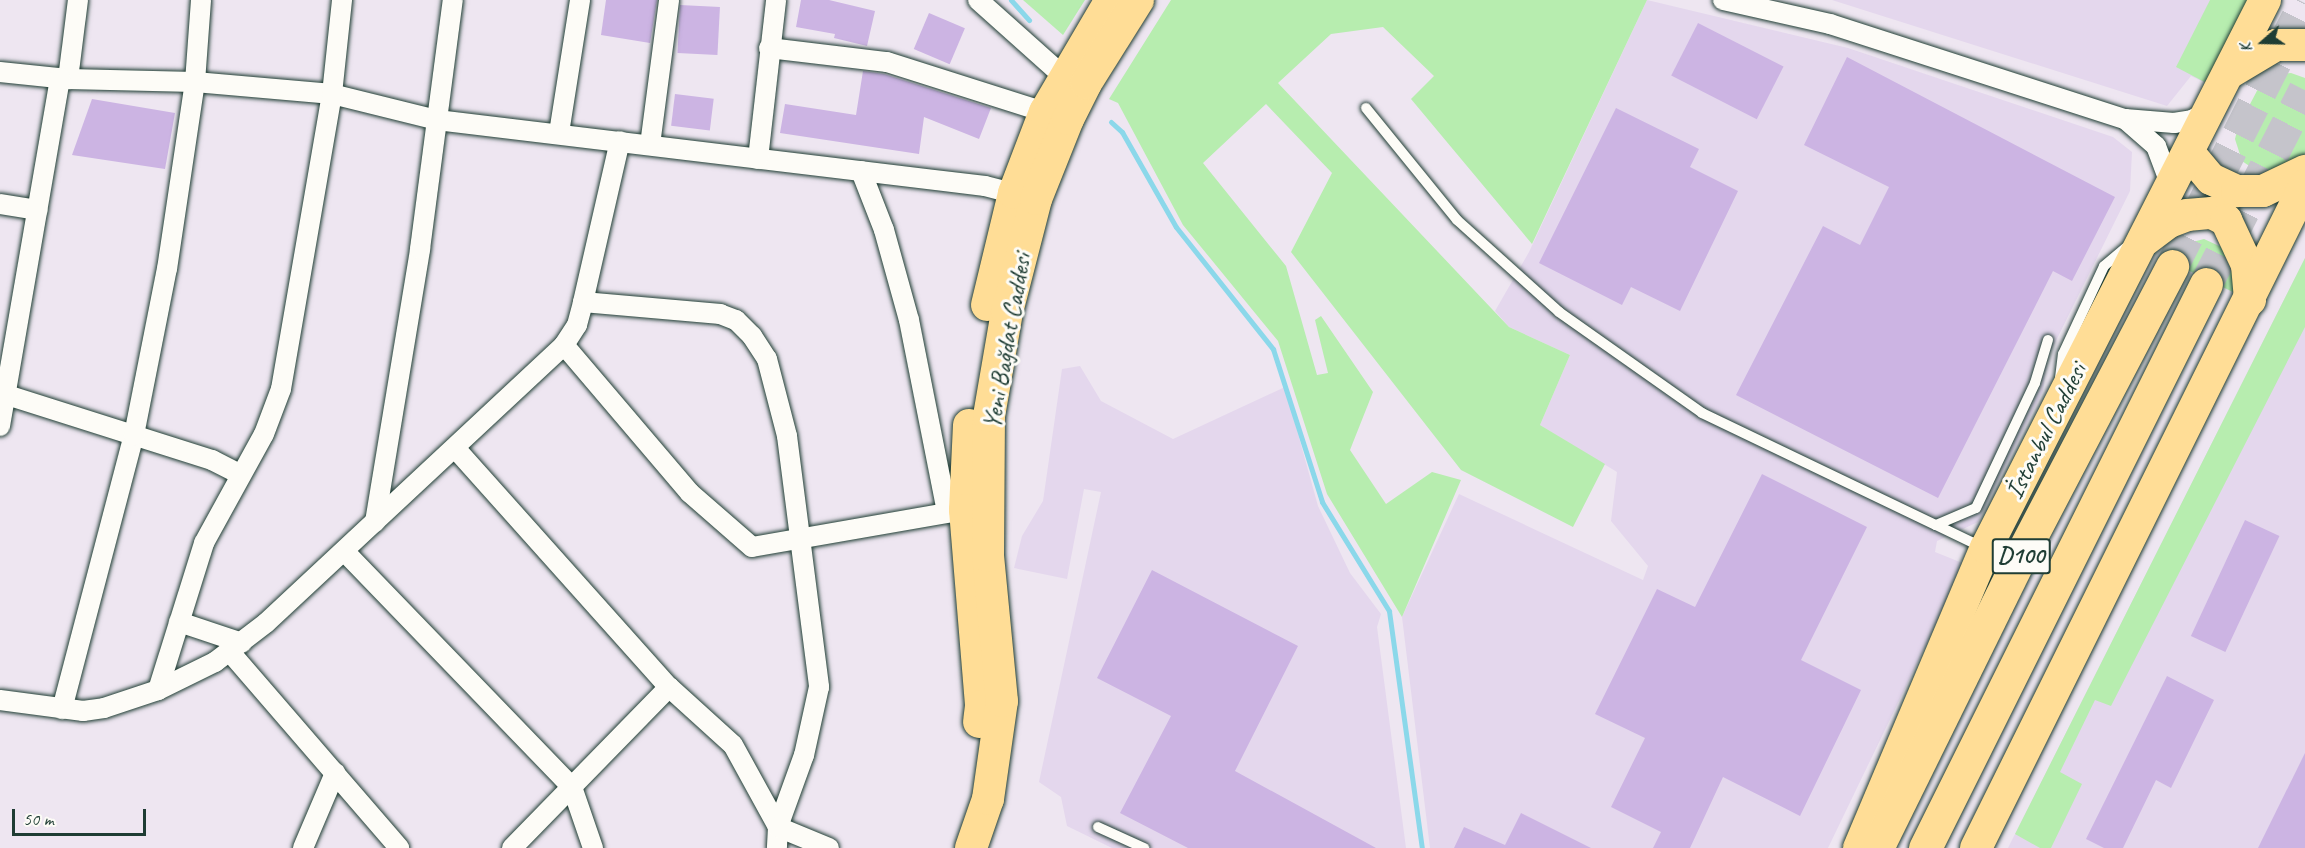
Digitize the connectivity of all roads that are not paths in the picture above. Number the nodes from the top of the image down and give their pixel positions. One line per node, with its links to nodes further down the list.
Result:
1 (78, 0): 18 (street)
2 (201, 0): 19 (street)
3 (342, 0): 20 (street)
4 (453, 0): 25 (street)
5 (580, 0): 26 (street)
6 (669, 0): 28 (street)
7 (776, 0): 14 (street)
8 (978, 0): 17 (street)
9 (1112, 0): 17 (main road, Yeni Bağdat Caddesi)
10 (1138, 0): 23 (main road, Yeni Bağdat Caddesi)
11 (1723, 0): 24 (street)
12 (2265, 0): 16 (main road, İstanbul Caddesi)
13 (2305, 45): 16 (main road)
14 (769, 48): 23 (street); 31 (street)
15 (0, 72): 18 (street)
16 (2229, 73): 22 (main road, İstanbul Caddesi)
17 (1064, 77): 23 (main road, Yeni Bağdat Caddesi)
18 (64, 79): 19 (street); 38 (street)
19 (195, 82): 20 (street); 49 (street)
20 (332, 94): 25 (street); 51 (street)
21 (1366, 108): 54 (lane)
22 (2212, 108): 24 (street); 30 (main road, İstanbul Caddesi)
23 (1057, 115): 36 (main road, Yeni Bağdat Caddesi)
24 (2126, 118): 29 (street)
25 (436, 120): 26 (street); 53 (street)
26 (559, 134): 27 (street)
27 (620, 141): 28 (street); 43 (street)
28 (650, 145): 31 (street)
29 (2156, 147): 30 (street); 35 (street)
30 (2189, 153): 33 (main road); 35 (main road, İstanbul Caddesi)
31 (758, 159): 32 (street)
32 (861, 171): 36 (street); 52 (street)
33 (2305, 171)
34 (2305, 185): 42 (main road)
35 (2171, 188): 39 (main road, İstanbul Caddesi)
36 (1025, 196): 52 (main road, Yeni Bağdat Caddesi); 75 (main road, Yeni Bağdat Caddesi)
37 (0, 204): 38 (street)
38 (38, 210): 46 (street)
39 (2145, 235): 42 (main road); 56 (main road, İstanbul Caddesi)
40 (2172, 266): 78 (highway, D100 / D100)
41 (2206, 284): 79 (highway, D100 / D100)
42 (2250, 301): 80 (main road)
43 (583, 302): 45 (street); 55 (street)
44 (2049, 340): 54 (lane)
45 (564, 345): 50 (street); 55 (street)
46 (7, 348): 47 (street)
47 (7, 395): 48 (street); 49 (street)
48 (0, 426)
49 (134, 435): 51 (street); 63 (street)
50 (455, 448): 53 (street); 60 (street)
51 (239, 474): 58 (street)
52 (956, 511): 55 (street); 74 (main road, Yeni Bağdat Caddesi)
53 (375, 522): 57 (street)
54 (1936, 525): 56 (lane)
55 (803, 540): 66 (street)
56 (1986, 549): 77 (main road, İstanbul Caddesi)
57 (344, 551): 59 (street); 65 (street)
58 (179, 622): 59 (street); 61 (street)
59 (236, 648): 61 (street); 64 (street)
60 (669, 687): 65 (street); 66 (street)
61 (158, 690): 63 (street)
62 (0, 700): 63 (street)
63 (62, 709)
64 (335, 773): 68 (street); 69 (street)
65 (572, 788): 70 (street); 71 (street)
66 (777, 827): 72 (street); 73 (street)
67 (1098, 827): 76 (lane)
68 (303, 848)
69 (399, 848)
70 (512, 848)
71 (592, 848)
72 (777, 848)
73 (828, 848)
74 (951, 848)
75 (971, 848)
76 (1144, 848)
77 (1859, 848)
78 (1877, 848)
79 (1925, 848)
80 (1976, 848)

